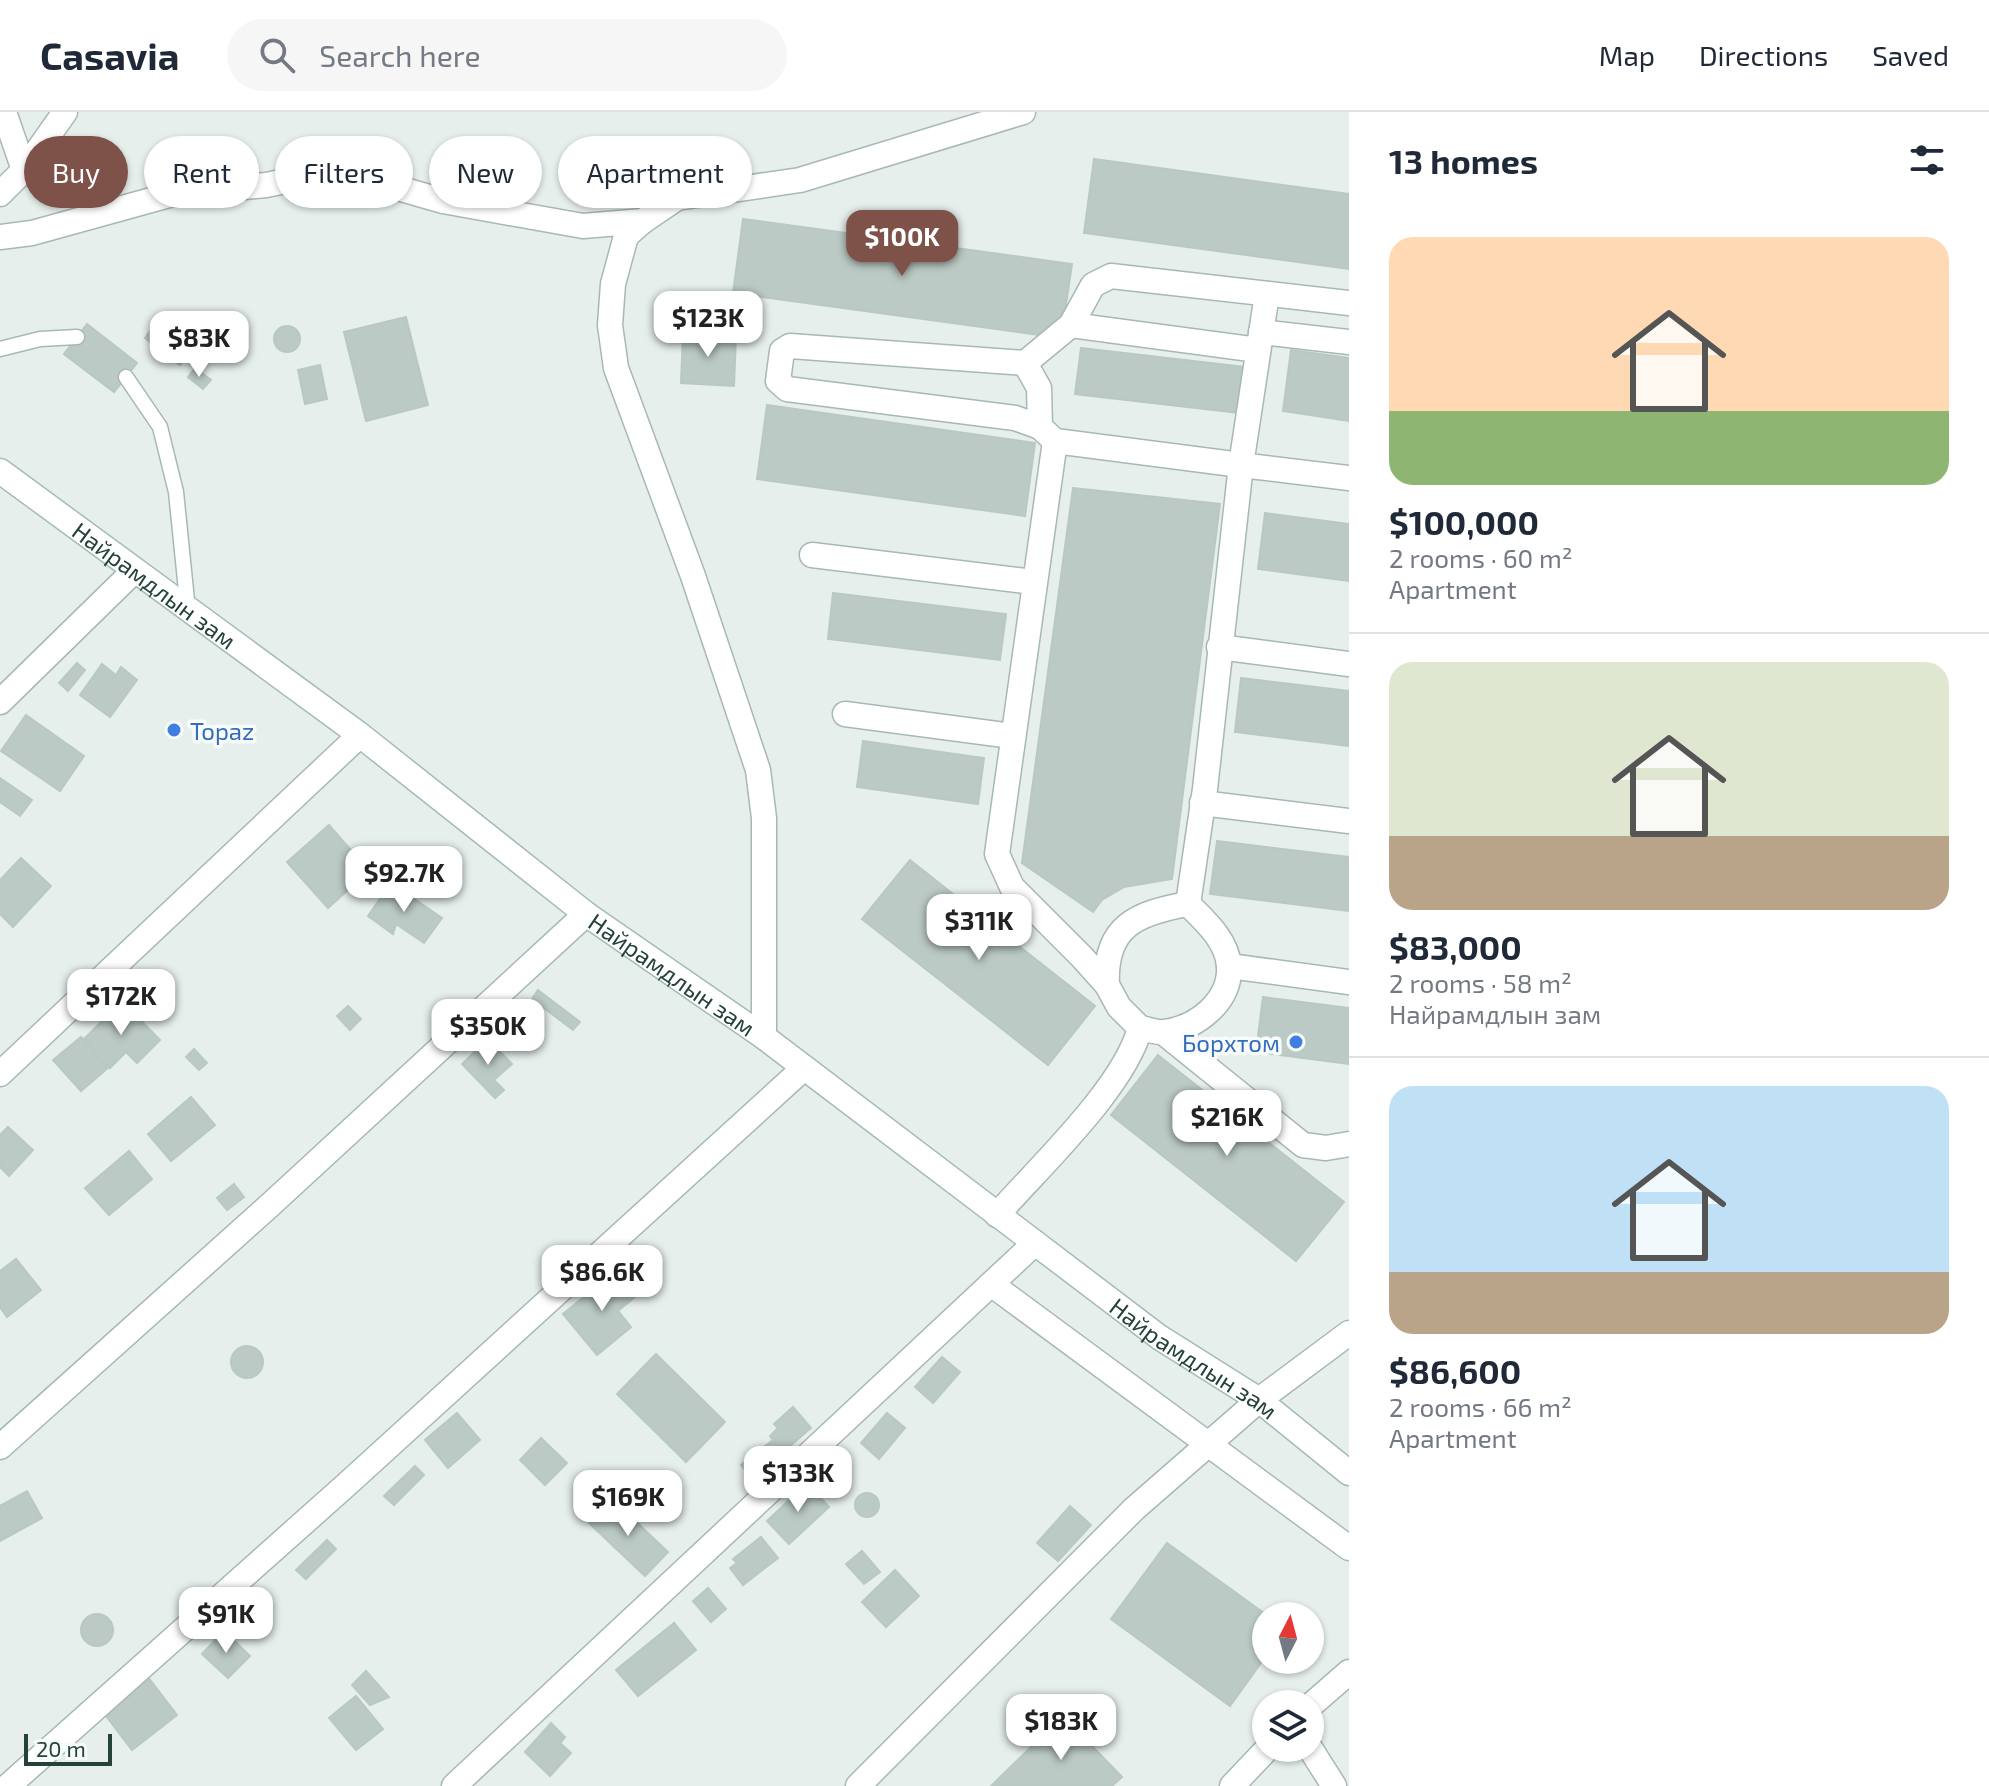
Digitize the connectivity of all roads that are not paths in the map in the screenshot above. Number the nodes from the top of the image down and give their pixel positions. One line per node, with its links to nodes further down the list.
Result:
1 (4, 112): 5 (street)
2 (65, 112): 4 (street)
3 (1023, 112): 7 (street)
4 (48, 136)
5 (24, 170): 6 (street)
6 (0, 194)
7 (643, 221): 8 (street); 41 (street)
8 (0, 237)
9 (1267, 294): 10 (street); 11 (street); 13 (street)
10 (1349, 303)
11 (1071, 325): 13 (street); 16 (street)
12 (77, 337): 15 (lane)
13 (1260, 341): 14 (street); 19 (street)
14 (1349, 342)
15 (0, 349)
16 (1025, 363): 18 (street); 18 (street)
17 (126, 377): 25 (lane)
18 (1047, 434): 19 (street); 24 (street)
19 (1241, 465): 21 (street); 26 (street)
20 (0, 471): 23 (street, Найрамдлын зам)
21 (1349, 478)
22 (812, 555): 24 (street)
23 (134, 571): 25 (street, Найрамдлын зам); 28 (street)
24 (1034, 582): 31 (street)
25 (188, 611): 30 (street, Найрамдлын зам)
26 (1219, 647): 27 (street); 32 (street)
27 (1349, 664)
28 (0, 702)
29 (845, 714): 31 (street)
30 (360, 735): 35 (street, Найрамдлын зам); 43 (street)
31 (1012, 736): 38 (street)
32 (1202, 803): 33 (street); 34 (street)
33 (1349, 821)
34 (1188, 904): 36 (street); 38 (street)
35 (586, 914): 41 (street, Найрамдлын зам); 51 (street)
36 (1229, 966): 37 (street); 40 (street)
37 (1349, 982)
38 (1107, 985): 39 (street)
39 (1140, 1028): 40 (street); 45 (street)
40 (1164, 1033): 44 (street)
41 (764, 1037): 42 (street, Найрамдлын зам)
42 (804, 1068): 45 (street, Найрамдлын зам); 58 (street)
43 (0, 1074)
44 (1349, 1144)
45 (997, 1215): 46 (street, Найрамдлын зам)
46 (1035, 1243): 47 (street); 49 (street, Найрамдлын зам)
47 (991, 1284): 50 (street); 59 (street)
48 (1349, 1333): 49 (street)
49 (1259, 1400): 50 (street); 52 (street, Найрамдлын зам)
50 (1208, 1445): 53 (street); 60 (street)
51 (0, 1447)
52 (1349, 1473)
53 (1349, 1548)
54 (1349, 1672): 55 (street)
55 (1324, 1694)
56 (1255, 1762): 61 (street)
57 (1319, 1762): 62 (street)
58 (8, 1786)
59 (454, 1786)
60 (858, 1786)
61 (1232, 1786)
62 (1334, 1786)

